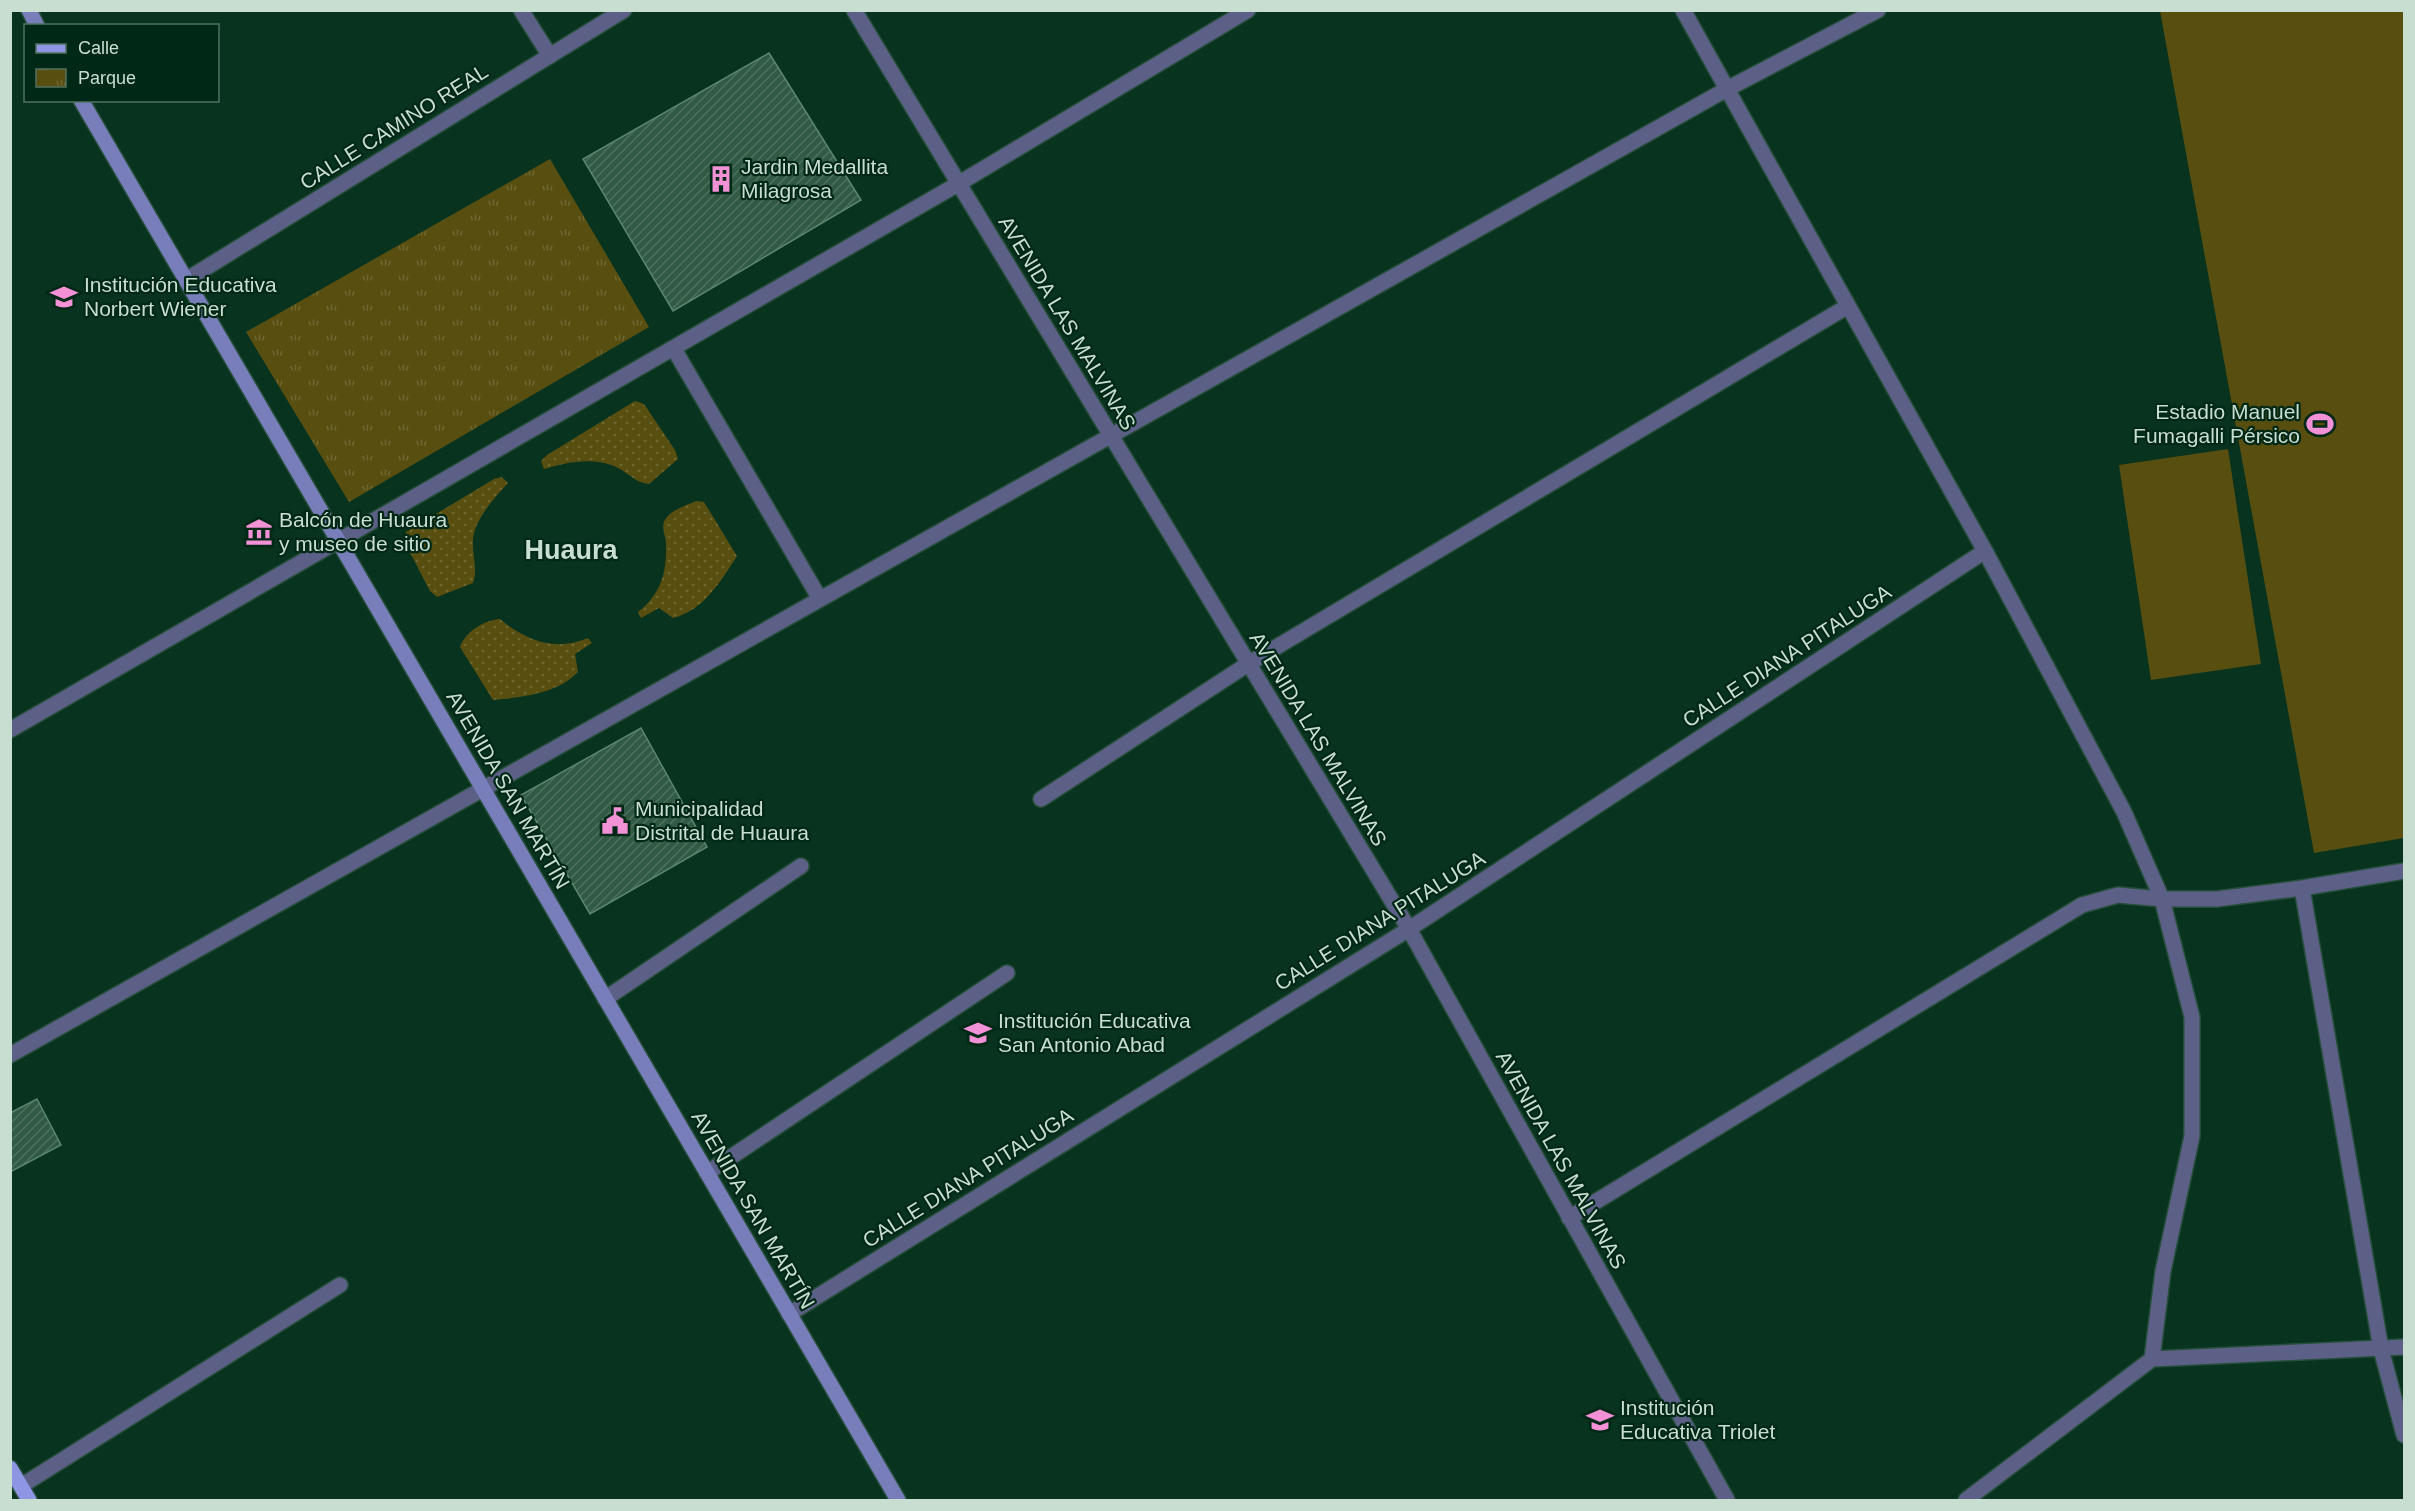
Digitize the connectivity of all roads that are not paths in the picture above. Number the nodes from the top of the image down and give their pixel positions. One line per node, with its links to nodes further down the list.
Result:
1 (29, 10): 8 (main road)
2 (520, 10): 9 (street)
3 (624, 10): 9 (street, CALLE CAMINO REAL)
4 (854, 10): 12 (street, AVENIDA LAS MALVINAS)
5 (1248, 10): 12 (street)
6 (1683, 10): 10 (street)
7 (1878, 10): 10 (street)
8 (37, 24)
9 (550, 56): 13 (street, CALLE CAMINO REAL)
10 (1727, 89): 14 (street); 16 (street)
11 (82, 102): 13 (main road, AVENIDA SAN MARTÍN)
12 (958, 184): 15 (street); 16 (street, AVENIDA LAS MALVINAS)
13 (186, 279): 17 (main road, AVENIDA SAN MARTÍN)
14 (1848, 306): 18 (street); 20 (street)
15 (674, 349): 17 (street); 19 (street)
16 (1111, 436): 19 (street); 20 (street, AVENIDA LAS MALVINAS)
17 (339, 542): 21 (street); 22 (main road, AVENIDA SAN MARTÍN)
18 (1985, 551): 27 (street); 28 (street, CALLE DIANA PITALUGA)
19 (820, 599): 22 (street)
20 (1248, 664): 23 (street); 28 (street, AVENIDA LAS MALVINAS)
21 (10, 730)
22 (482, 789): 30 (main road, AVENIDA SAN MARTÍN); 31 (street)
23 (1041, 799)
24 (801, 866): 30 (street)
25 (2404, 871): 26 (street)
26 (2302, 888): 27 (street); 37 (street)
27 (2162, 899): 33 (street); 38 (street)
28 (1409, 929): 33 (street, AVENIDA LAS MALVINAS); 35 (street, CALLE DIANA PITALUGA)
29 (1007, 973): 32 (street)
30 (605, 999): 32 (main road, AVENIDA SAN MARTÍN)
31 (10, 1055)
32 (707, 1173): 35 (main road, AVENIDA SAN MARTÍN)
33 (1569, 1218): 44 (street, AVENIDA LAS MALVINAS)
34 (340, 1285): 41 (street)
35 (789, 1314): 43 (main road, AVENIDA SAN MARTÍN)
36 (2404, 1347): 37 (street)
37 (2381, 1349): 38 (street); 39 (street)
38 (2152, 1359): 45 (street)
39 (2404, 1435)
40 (10, 1468): 41 (main road)
41 (21, 1486): 42 (main road)
42 (29, 1500)
43 (898, 1500)
44 (1727, 1500)
45 (1966, 1500)

